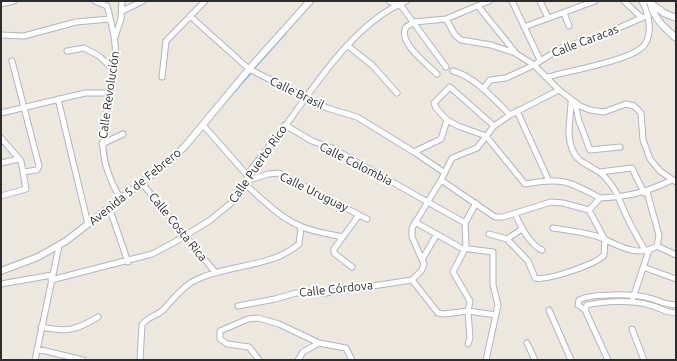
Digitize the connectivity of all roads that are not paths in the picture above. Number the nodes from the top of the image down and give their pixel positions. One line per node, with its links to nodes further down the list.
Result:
1 (14, 1): 16 (street)
2 (95, 1): 26 (street, Calle Revolución)
3 (122, 1): 19 (street, Calle Revolución)
4 (143, 1): 19 (street)
5 (205, 1): 22 (street)
6 (310, 1): 41 (street, Avenida 5 de Febrero)
7 (390, 1): 17 (street)
8 (406, 1): 17 (street, Calle Puerto Rico)
9 (489, 1): 18 (street)
10 (512, 1): 30 (street)
11 (540, 1): 23 (street)
12 (596, 1): 20 (street)
13 (624, 1): 24 (street)
14 (642, 1): 21 (street)
15 (650, 3): 25 (street); 33 (street)
16 (1, 4)
17 (398, 4): 28 (street); 34 (street, Calle Puerto Rico)
18 (478, 6): 27 (street); 36 (street)
19 (122, 11): 32 (street, Calle Revolución)
20 (564, 13): 23 (street); 29 (street)
21 (648, 15): 24 (street, Calle Caracas); 46 (street)
22 (190, 16): 41 (street, Calle Brasil); 45 (street)
23 (548, 18): 30 (street)
24 (642, 18): 37 (street, Calle Caracas)
25 (676, 18)
26 (110, 19): 31 (street); 32 (street, Calle Revolución)
27 (446, 19): 28 (street); 36 (street)
28 (414, 22): 40 (street); 44 (street)
29 (569, 26)
30 (524, 27): 37 (street)
31 (1, 35)
32 (115, 37): 42 (street, Calle Revolución)
33 (676, 38)
34 (348, 46): 50 (street); 51 (street, Calle Puerto Rico)
35 (67, 51): 42 (street)
36 (515, 53): 39 (street)
37 (540, 60): 39 (street, Calle Caracas)
38 (12, 61): 54 (street)
39 (534, 64): 46 (street); 47 (street, Calle Caracas)
40 (446, 67)
41 (249, 69): 51 (street, Calle Brasil); 59 (street, Avenida 5 de Febrero)
42 (114, 70): 49 (street, Calle Revolución)
43 (453, 71): 47 (street)
44 (437, 74)
45 (162, 77)
46 (548, 77): 48 (street)
47 (483, 89): 57 (street)
48 (559, 90): 53 (street); 55 (street)
49 (110, 93): 52 (street); 65 (street, Calle Revolución)
50 (397, 93)
51 (305, 98): 60 (street, Calle Puerto Rico); 67 (street, Calle Brasil)
52 (58, 99): 54 (street); 92 (street)
53 (573, 102): 66 (street); 71 (street); 76 (street)
54 (24, 108): 56 (street); 70 (street)
55 (518, 111): 57 (street); 73 (street)
56 (1, 113)
57 (510, 115): 61 (street)
58 (447, 120): 61 (street); 63 (street); 67 (street)
59 (202, 125): 74 (street); 77 (street, Avenida 5 de Febrero)
60 (285, 125): 74 (street, Calle Puerto Rico); 83 (street, Calle Colombia)
61 (494, 126): 63 (street)
62 (123, 134): 65 (street)
63 (486, 136): 72 (street); 73 (street)
64 (1, 138): 68 (street)
65 (102, 144): 80 (street, Calle Revolución)
66 (620, 147)
67 (414, 152): 72 (street, Calle Brasil)
68 (19, 159): 69 (street); 70 (street)
69 (1, 163)
70 (24, 172): 79 (street)
71 (600, 172): 78 (street); 82 (street)
72 (444, 173): 75 (street)
73 (548, 179): 81 (street)
74 (246, 180): 87 (street, Calle Uruguay); 93 (street); 98 (street, Calle Puerto Rico)
75 (441, 180): 83 (street); 84 (street)
76 (674, 181): 78 (street)
77 (141, 182): 80 (street, Avenida 5 de Febrero); 98 (street, Calle Costa Rica)
78 (646, 192): 82 (street); 103 (street)
79 (1, 196)
80 (120, 198): 85 (street, Avenida 5 de Febrero)
81 (600, 198): 82 (street); 86 (street)
82 (620, 198): 106 (street)
83 (428, 202): 90 (street); 91 (street, Calle Colombia)
84 (476, 203): 88 (street); 91 (street)
85 (109, 207): 92 (street, Avenida 5 de Febrero); 109 (street)
86 (589, 210): 88 (street); 101 (street)
87 (359, 214): 89 (street, Calle Uruguay); 99 (street, Calle Uruguay)
88 (515, 214): 95 (street)
89 (367, 219)
90 (415, 222): 96 (street); 108 (street)
91 (465, 223): 104 (street)
92 (88, 224): 102 (street, Avenida 5 de Febrero)
93 (301, 227): 99 (street); 113 (street)
94 (553, 228): 101 (street)
95 (522, 229): 100 (street); 105 (street)
96 (437, 234): 104 (street); 108 (street)
97 (489, 234): 100 (street)
98 (186, 236): 109 (street, Calle Puerto Rico); 113 (street, Calle Costa Rica)
99 (342, 237): 110 (street, Calle Uruguay)
100 (507, 239): 101 (street)
101 (605, 240): 106 (street)
102 (59, 246): 112 (street, Avenida 5 de Febrero); 114 (street)
103 (657, 246): 106 (street); 107 (street)
104 (466, 247): 125 (street); 127 (street)
105 (542, 250)
106 (647, 250): 111 (street)
107 (676, 255)
108 (422, 258): 116 (street)
109 (128, 262): 114 (street, Calle Puerto Rico)
110 (352, 267)
111 (643, 267): 115 (street); 118 (street)
112 (1, 271)
113 (215, 272): 138 (street)
114 (51, 277): 117 (street, Calle Puerto Rico); 129 (street)
115 (676, 279)
116 (412, 280): 122 (street, Calle Córdova); 125 (street)
117 (1, 284)
118 (634, 296): 119 (street); 120 (street); 121 (street)
119 (583, 298): 123 (street); 123 (street)
120 (633, 303): 123 (street); 126 (street)
121 (676, 304)
122 (238, 306)
123 (586, 307): 145 (street)
124 (549, 310): 144 (street)
125 (468, 311): 127 (street); 133 (street)
126 (676, 312)
127 (496, 315): 142 (street)
128 (98, 317): 129 (street)
129 (41, 327): 134 (street)
130 (632, 329): 146 (street)
131 (319, 343): 139 (street); 140 (street); 141 (street)
132 (527, 343): 143 (street)
133 (468, 344)
134 (37, 349): 135 (street); 136 (street)
135 (71, 359): 137 (street)
136 (35, 360)
137 (83, 360)
138 (140, 360)
139 (259, 360)
140 (298, 360)
141 (352, 360)
142 (486, 360)
143 (535, 360)
144 (571, 360)
145 (608, 360)
146 (644, 360)

